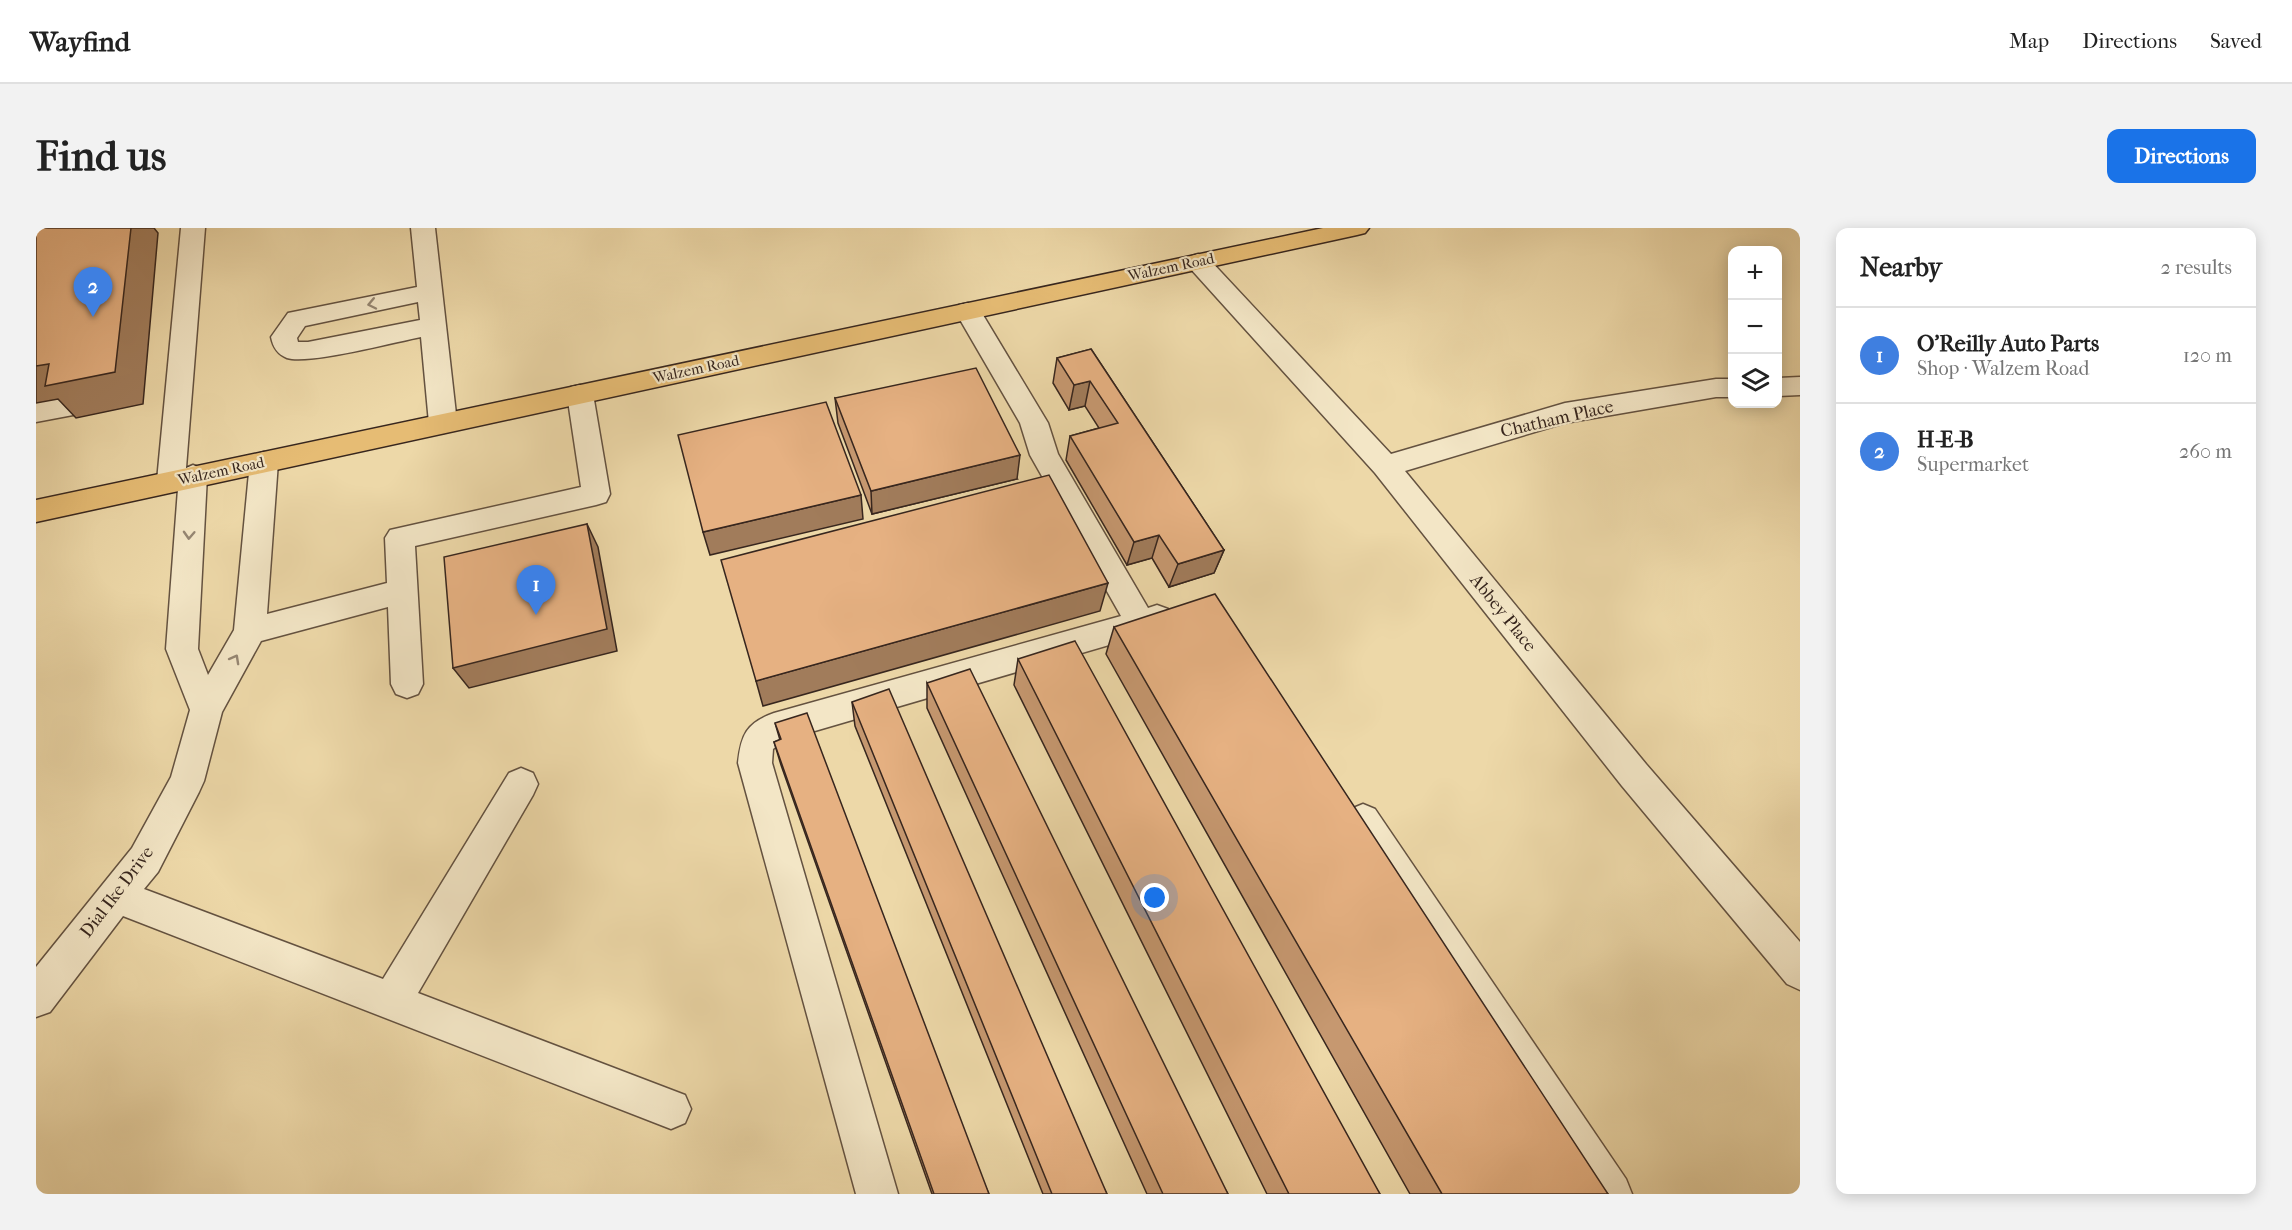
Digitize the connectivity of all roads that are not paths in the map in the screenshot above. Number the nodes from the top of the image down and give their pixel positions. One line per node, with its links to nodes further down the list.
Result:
1 (193, 228): 17 (street)
2 (423, 228): 5 (street)
3 (1357, 228): 4 (main road, Walzem Road)
4 (1198, 262): 6 (main road, Walzem Road); 16 (street, Abbey Place)
5 (430, 292): 7 (street); 7 (street, one-way to 7)
6 (968, 311): 11 (main road, Walzem Road); 21 (street)
7 (433, 326): 14 (street)
8 (1800, 386): 9 (street)
9 (1782, 387)
10 (1728, 388): 16 (street, Chatham Place)
11 (580, 394): 14 (main road, Walzem Road); 19 (street)
12 (79, 405): 13 (street)
13 (36, 412)
14 (443, 423): 15 (main road, Walzem Road)
15 (264, 462): 17 (main road, Walzem Road); 22 (street, Dial Ike Drive)
16 (1385, 466): 28 (street, Abbey Place)
17 (182, 478): 18 (main road, Walzem Road); 24 (street, one-way to 24)
18 (36, 511)
19 (403, 591): 22 (street); 23 (street)
20 (1184, 609): 21 (street)
21 (1141, 623): 32 (street)
22 (250, 631): 24 (street, Dial Ike Drive, one-way to 22)
23 (407, 684)
24 (206, 710): 27 (street, Dial Ike Drive)
25 (521, 784): 30 (street)
26 (1348, 797): 33 (street)
27 (116, 896): 29 (street, Dial Ike Drive); 30 (street)
28 (1800, 970)
29 (36, 998)
30 (391, 1002): 31 (street)
31 (671, 1109)
32 (877, 1194)
33 (1611, 1194)

